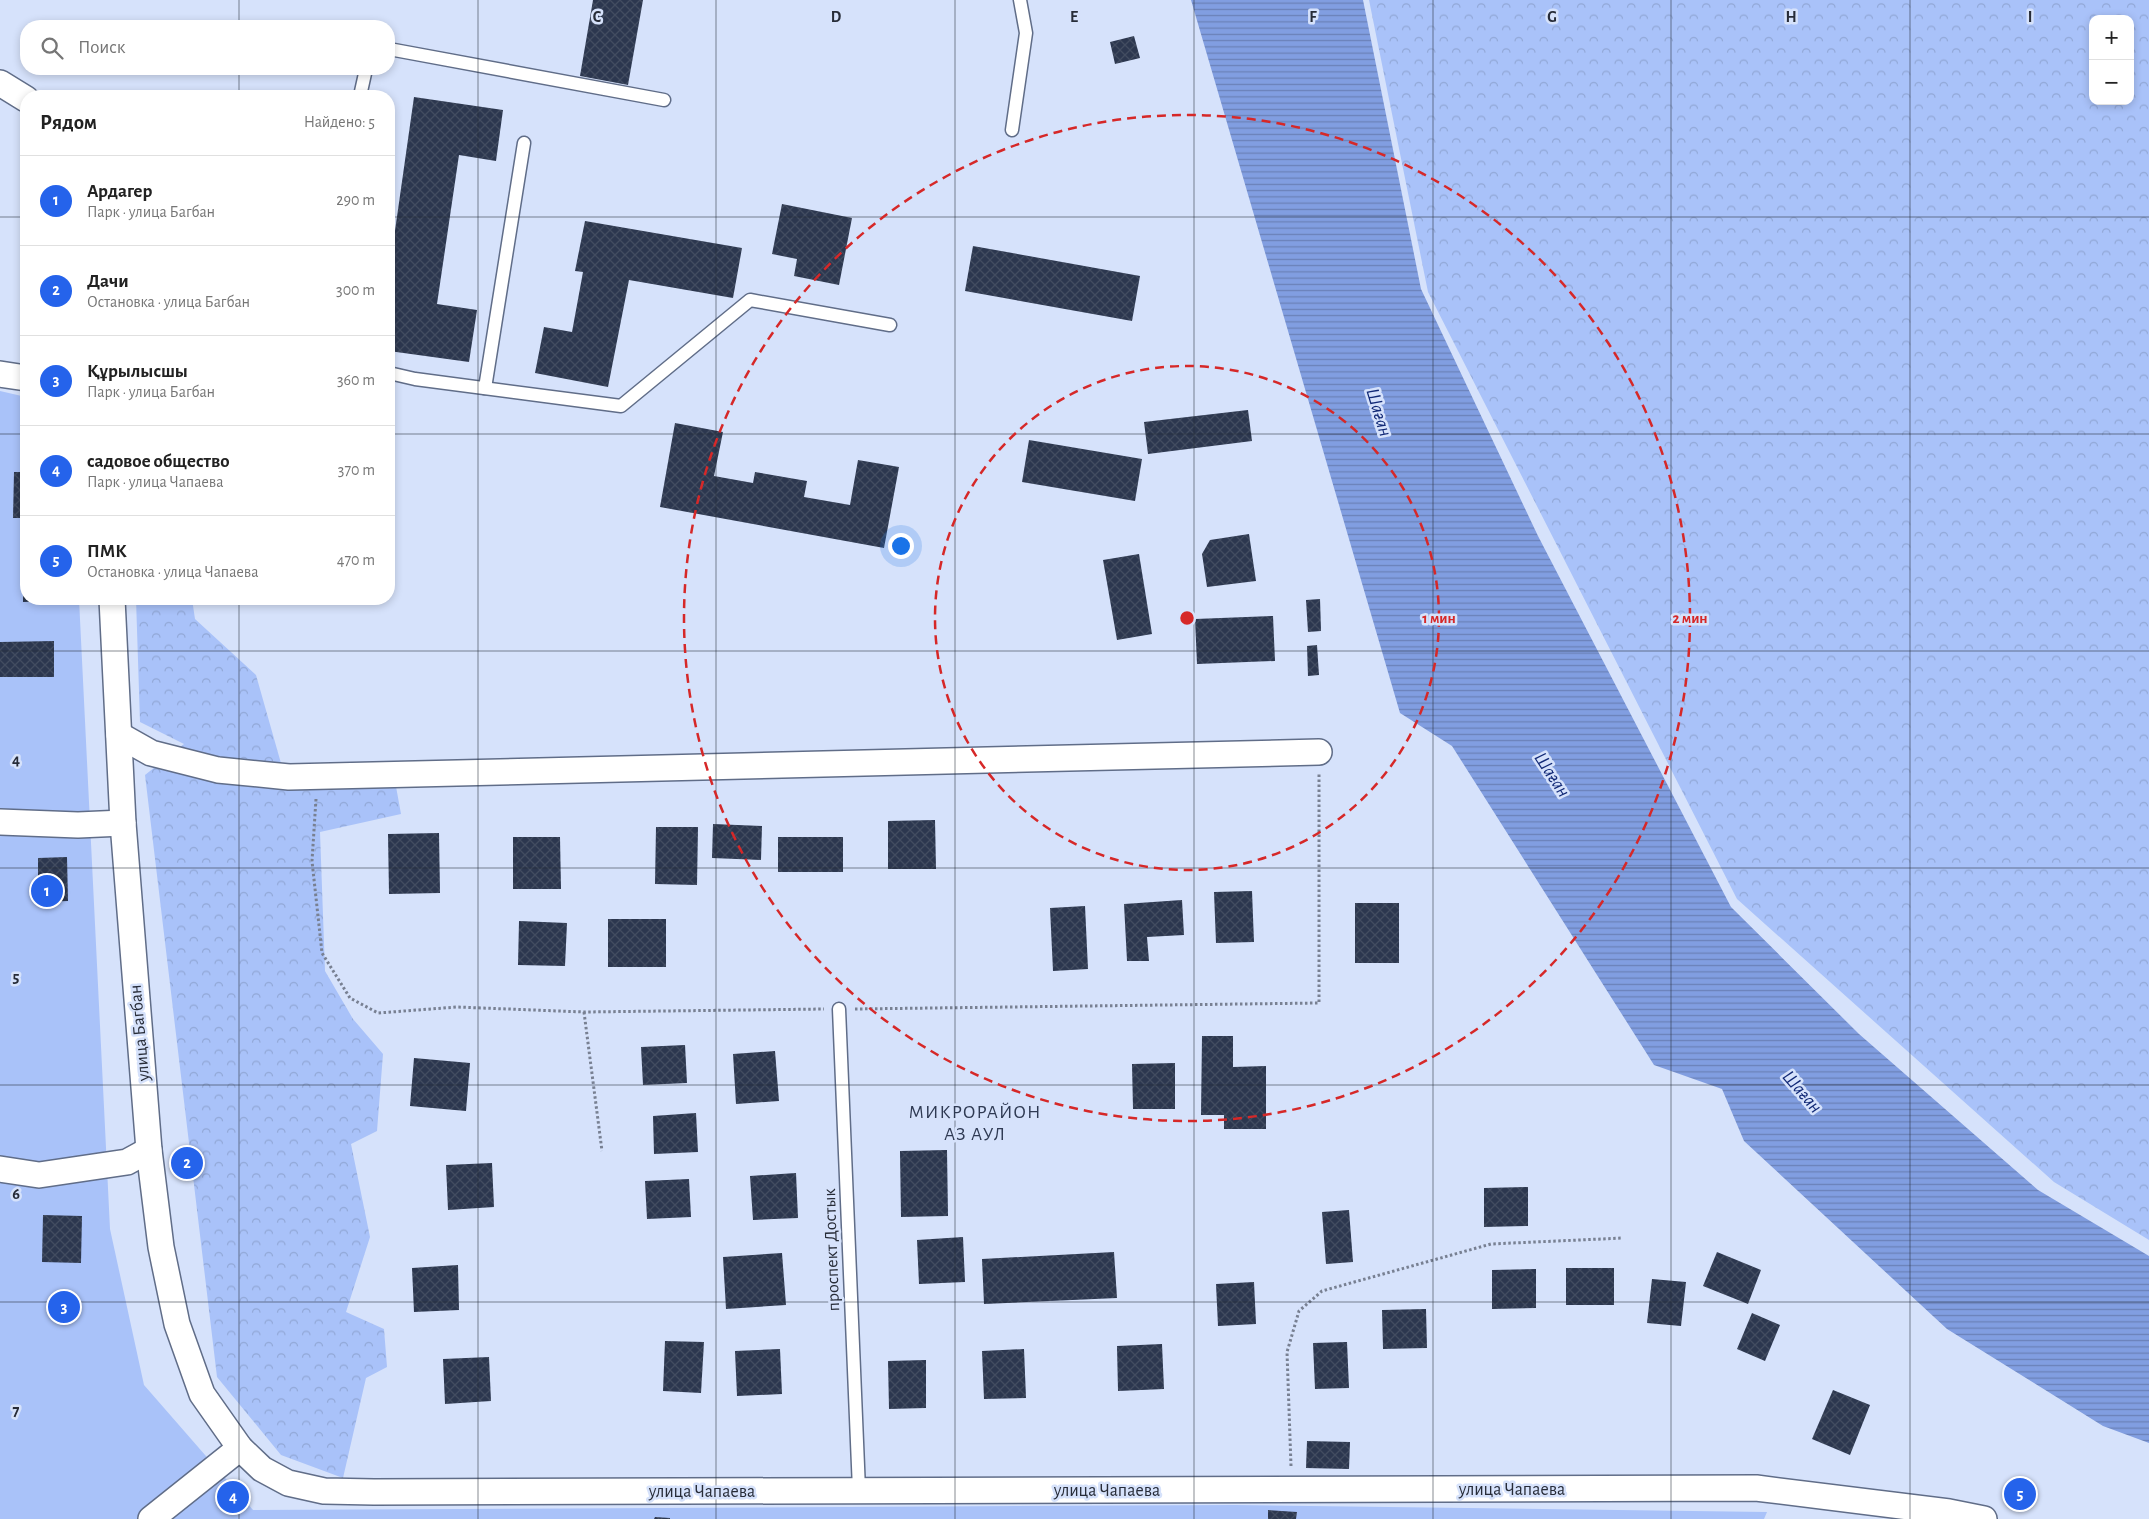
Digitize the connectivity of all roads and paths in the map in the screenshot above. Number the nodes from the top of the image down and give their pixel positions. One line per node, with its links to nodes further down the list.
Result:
1 (1020, 0): 8 (lane)
2 (395, 50): 7 (lane)
3 (365, 75): 5 (lane)
4 (0, 83): 6 (street)
5 (361, 90)
6 (20, 95)
7 (664, 100)
8 (1012, 130)
9 (524, 143): 14 (lane)
10 (890, 325): 14 (lane)
11 (0, 374): 13 (street)
12 (395, 374): 14 (lane)
13 (20, 377)
14 (485, 388)
15 (112, 605): 16 (street, улица Багбан)
16 (119, 735): 18 (street); 20 (street, улица Багбан)
17 (1319, 752): 18 (street); 21 (path)
18 (317, 777): 22 (path)
19 (0, 822): 20 (street)
20 (123, 823): 23 (street, улица Багбан)
21 (839, 1009): 22 (path); 29 (lane, проспект Достык)
22 (584, 1012): 24 (path)
23 (149, 1150): 25 (street); 27 (street, улица Багбан)
24 (602, 1151)
25 (0, 1169)
26 (1623, 1238): 28 (path)
27 (240, 1448): 29 (street, улица Чапаева); 31 (street)
28 (1293, 1489): 29 (street, улица Чапаева); 30 (street, улица Чапаева)
29 (859, 1490)
30 (1949, 1516): 32 (street, улица Чапаева)
31 (151, 1519)
32 (1984, 1519)

